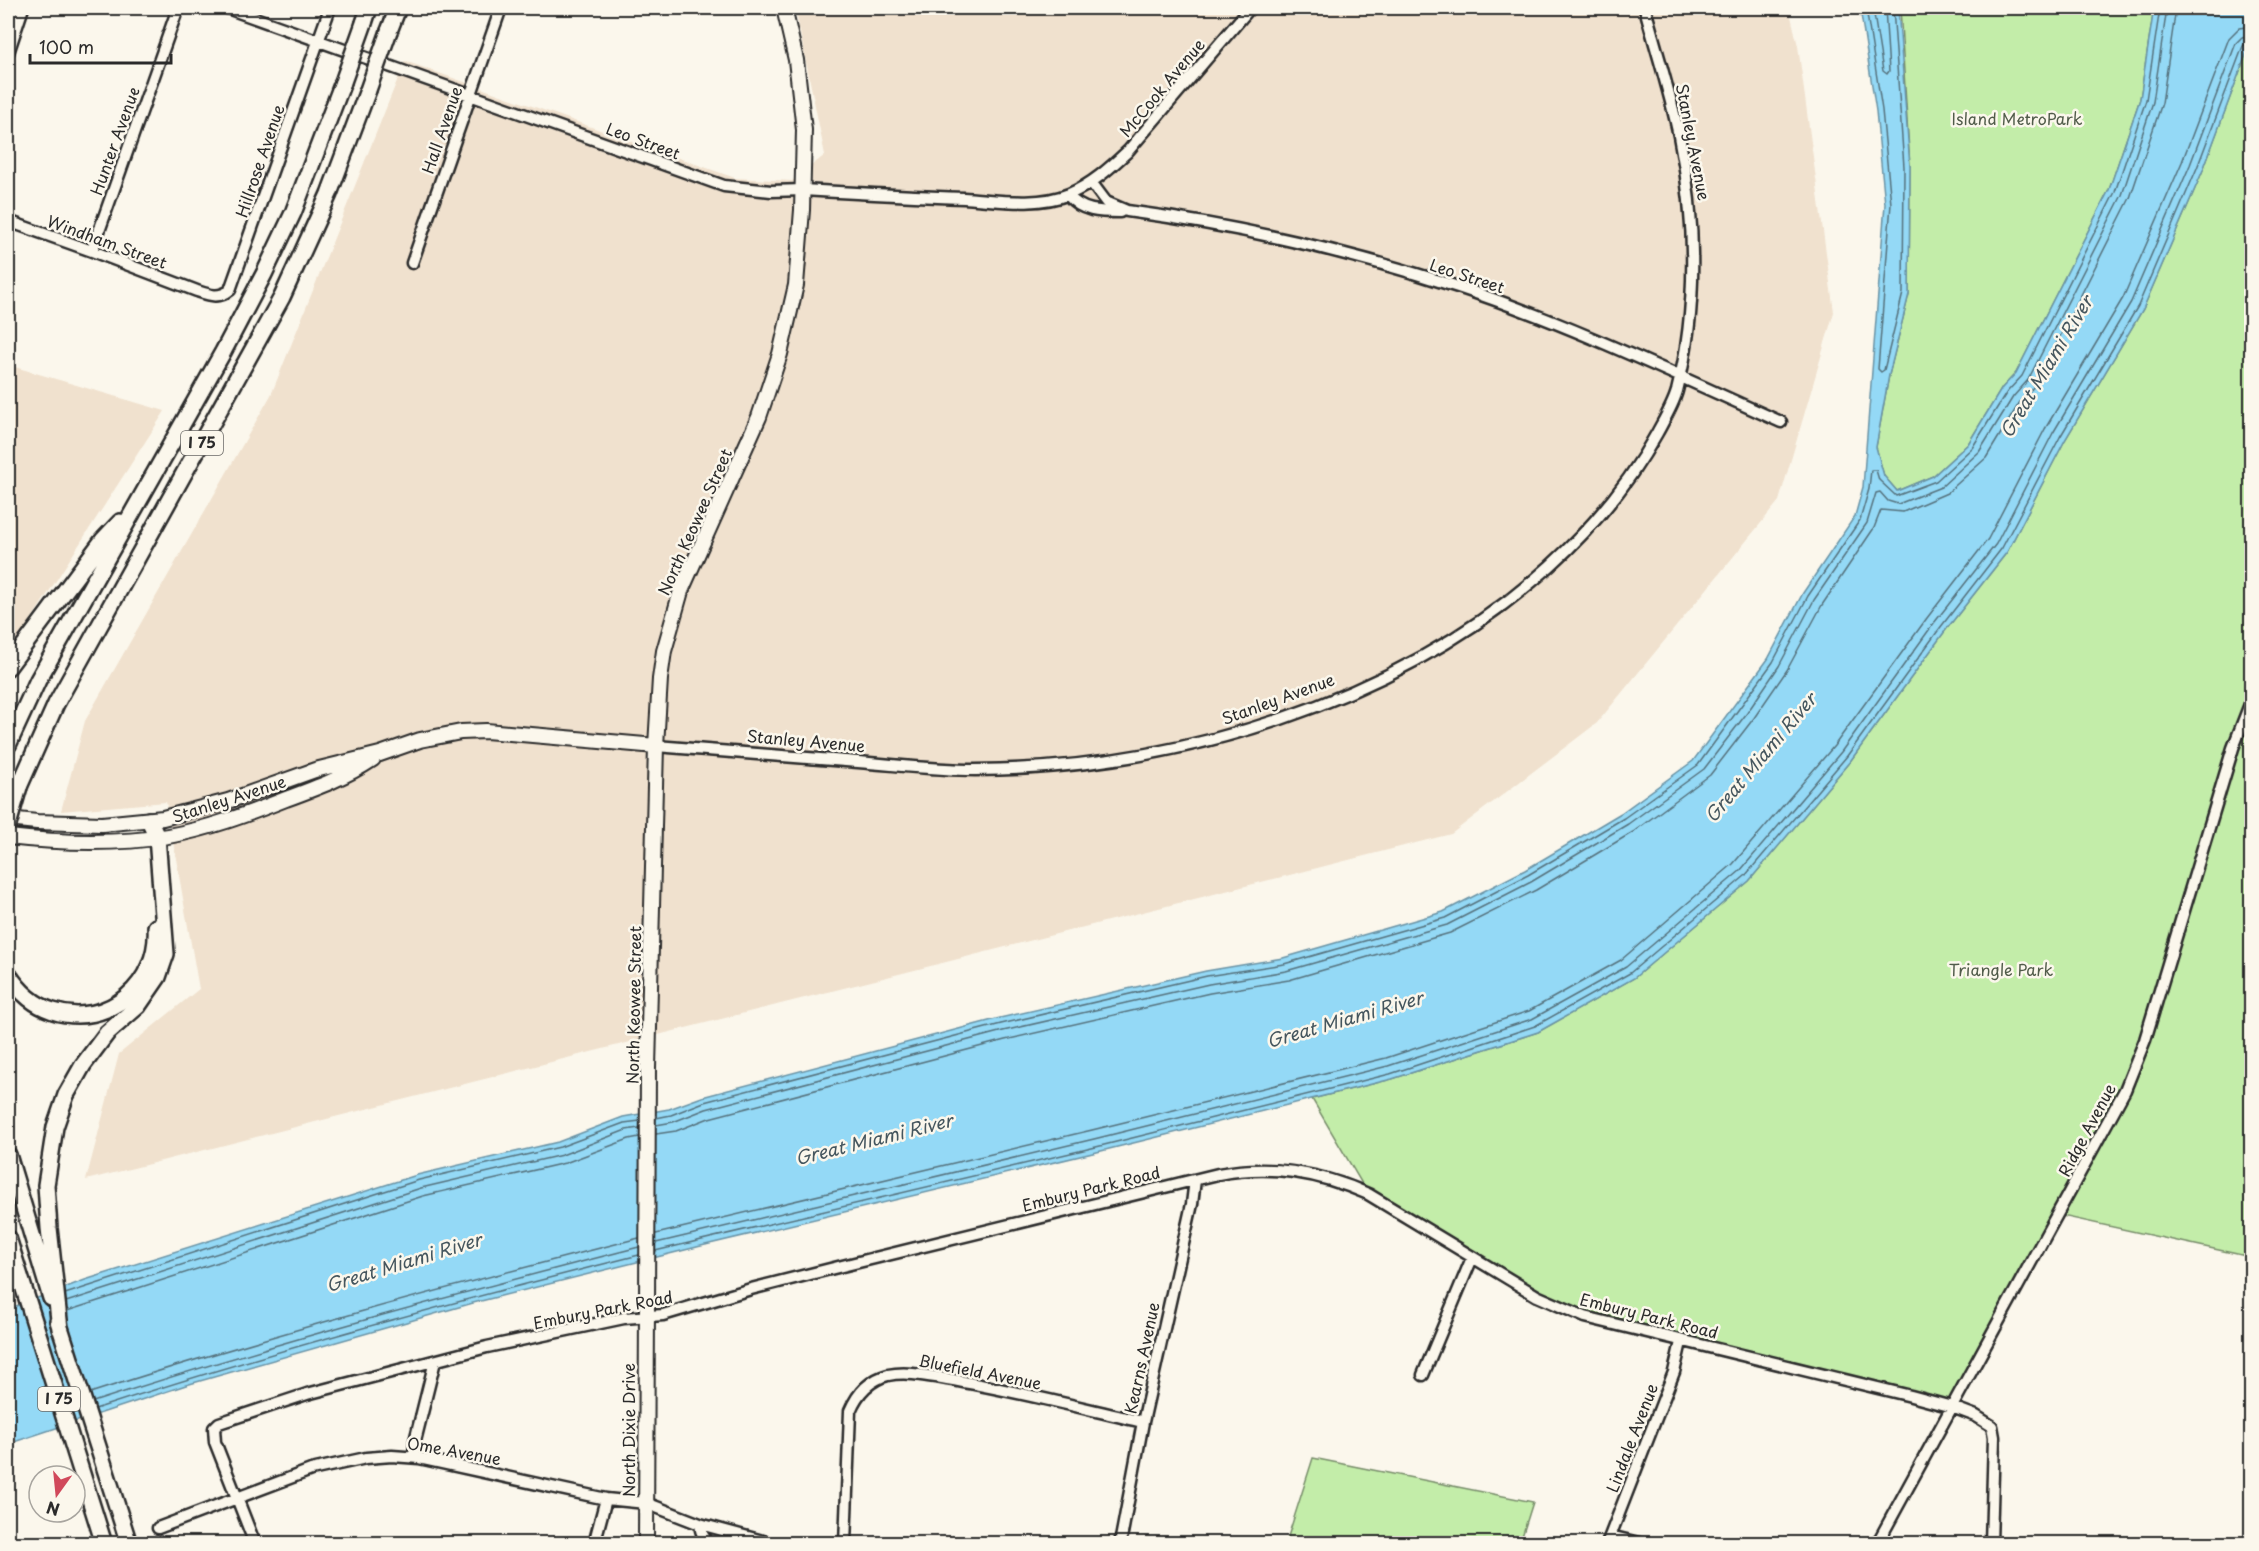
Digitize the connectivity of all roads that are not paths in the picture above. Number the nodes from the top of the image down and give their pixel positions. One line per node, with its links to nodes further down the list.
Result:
1 (23, 8): 12 (street)
2 (178, 8): 19 (street, Hunter Avenue)
3 (227, 8): 11 (street, Leo Street)
4 (330, 8): 11 (street, Hillrose Avenue)
5 (369, 8): 24 (highway, I 75, bridge)
6 (398, 8): 32 (highway, I 75, bridge)
7 (501, 8): 13 (street, Hall Avenue)
8 (784, 8): 15 (main road, North Keowee Street)
9 (1250, 8): 14 (street, McCook Avenue)
10 (1645, 8): 22 (street, Stanley Avenue)
11 (318, 41): 13 (street, Leo Street); 21 (street, Hillrose Avenue)
12 (8, 53)
13 (471, 95): 15 (street, Leo Street); 20 (street, Hall Avenue)
14 (1091, 182): 16 (street, Leo Street); 17 (street, Leo Street)
15 (803, 190): 16 (street, Leo Street); 28 (main road, North Keowee Street)
16 (1068, 195): 17 (street, Leo Street)
17 (1126, 211): 22 (street, Leo Street)
18 (8, 221): 19 (street, Windham Street)
19 (92, 251): 21 (street, Windham Street)
20 (412, 263)
21 (197, 291)
22 (1680, 377): 23 (street, Leo Street); 28 (street, Stanley Avenue)
23 (1781, 422)
24 (140, 500): 25 (highway); 27 (highway, I 75)
25 (8, 667)
26 (2252, 699): 47 (street, Ridge Avenue)
27 (8, 745)
28 (656, 746): 29 (main road, Stanley Avenue); 42 (main road, North Keowee Street)
29 (380, 754): 31 (main road, Stanley Avenue); 34 (main road, Stanley Avenue)
30 (8, 819): 31 (main road, Stanley Avenue)
31 (149, 820): 34 (highway)
32 (8, 825)
33 (8, 837): 34 (main road, Stanley Avenue)
34 (151, 838): 35 (highway); 43 (highway)
35 (8, 974)
36 (8, 1155): 43 (highway, I 75)
37 (1195, 1180): 39 (street, Embury Park Road); 42 (street, Embury Park Road); 48 (street, Kearns Avenue)
38 (9, 1242): 41 (highway, I 75)
39 (1472, 1258): 44 (street, Embury Park Road); 46 (street)
40 (8, 1268): 41 (highway)
41 (31, 1314): 57 (highway, I 75)
42 (646, 1317): 45 (street, Embury Park Road); 52 (main road, North Dixie Drive)
43 (60, 1329): 58 (highway, I 75)
44 (1681, 1342): 47 (street, Embury Park Road); 55 (street, Lindale Avenue)
45 (435, 1361): 49 (street); 50 (street, Embury Park Road)
46 (1423, 1375)
47 (1952, 1407): 67 (street, Ridge Avenue); 68 (street, Embury Park Road)
48 (1143, 1422): 64 (street, Bluefield Avenue); 65 (street, Kearns Avenue)
49 (414, 1457): 50 (street, Ome Avenue); 51 (street, Ome Avenue)
50 (237, 1500): 54 (street, Ome Avenue); 59 (street)
51 (606, 1500): 52 (street, Ome Avenue); 60 (street)
52 (646, 1503): 53 (street, Ome Avenue); 61 (main road, North Dixie Drive)
53 (700, 1524): 56 (street, Ome Avenue); 62 (street)
54 (158, 1528)
55 (1609, 1540): 66 (street)
56 (759, 1542): 63 (street, Ome Avenue)
57 (104, 1544)
58 (129, 1544)
59 (255, 1544)
60 (594, 1544)
61 (646, 1544)
62 (710, 1544)
63 (774, 1544)
64 (844, 1544)
65 (1120, 1544)
66 (1643, 1544)
67 (1877, 1544)
68 (1991, 1544)

